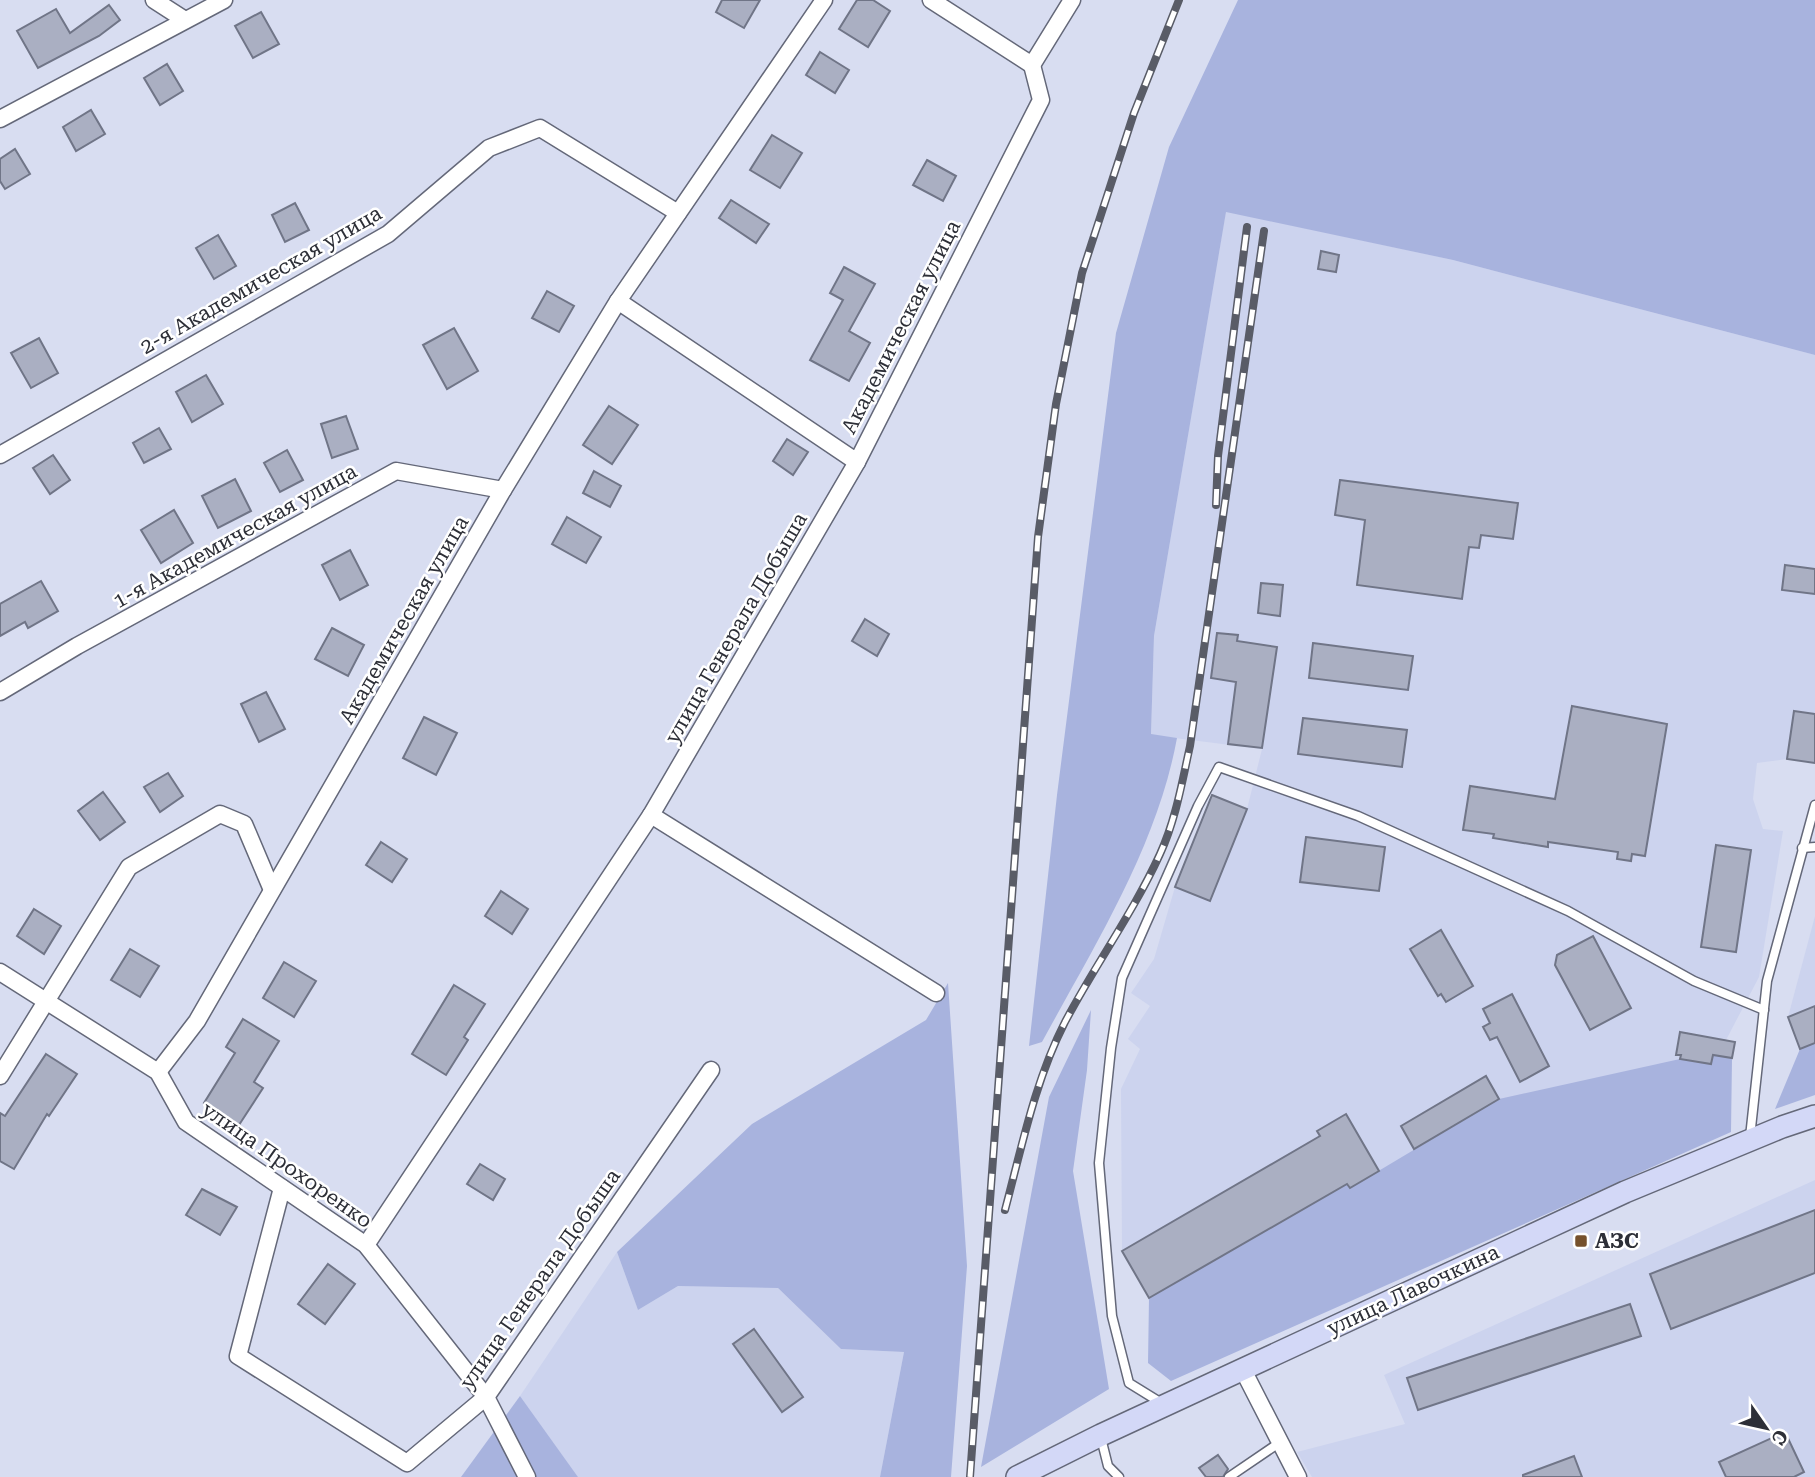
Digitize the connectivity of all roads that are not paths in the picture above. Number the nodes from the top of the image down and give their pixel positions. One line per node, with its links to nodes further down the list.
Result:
1 (154, 0): 6 (street)
2 (224, 0): 6 (street)
3 (824, 0): 9 (street, Академическая улица)
4 (931, 0): 7 (street)
5 (1072, 0): 7 (street)
6 (186, 20): 8 (street)
7 (1031, 65): 12 (street, Академическая улица)
8 (0, 119)
9 (678, 213): 10 (street, Академическая улица); 11 (street, 2-я Академическая улица)
10 (618, 301): 12 (street, Академическая улица); 13 (street, Академическая улица)
11 (0, 455)
12 (857, 462): 16 (street, улица Генерала Добыша)
13 (503, 490): 14 (street, 1-я Академическая улица); 19 (street, Академическая улица)
14 (0, 692)
15 (1815, 805): 18 (lane)
16 (651, 815): 21 (street); 30 (street, улица Генерала Добыша)
17 (1815, 847): 18 (lane)
18 (1802, 848): 23 (lane)
19 (272, 890): 22 (street); 25 (street, Академическая улица)
20 (0, 972): 22 (street, улица Прохоренко)
21 (936, 993)
22 (47, 1000): 25 (street, улица Прохоренко); 26 (street)
23 (1764, 1010): 28 (lane); 33 (lane)
24 (711, 1070): 32 (street, улица Генерала Добыша)
25 (158, 1072): 29 (street, улица Прохоренко)
26 (0, 1076)
27 (1815, 1116): 28 (main road, улица Лавочкина)
28 (1750, 1140): 31 (main road, улица Лавочкина)
29 (282, 1188): 30 (street, улица Прохоренко); 32 (street, улица Генерала Добыша)
30 (366, 1245): 32 (street, улица Прохоренко)
31 (1242, 1370): 33 (main road, улица Лавочкина); 35 (street)
32 (486, 1397): 36 (street, улица Прохоренко)
33 (1165, 1405): 34 (main road, улица Лавочкина)
34 (1101, 1435): 37 (main road, улица Лавочкина); 38 (lane)
35 (1279, 1443): 39 (lane); 40 (street)
36 (527, 1477)
37 (1017, 1477)
38 (1119, 1477)
39 (1229, 1477)
40 (1298, 1477)

